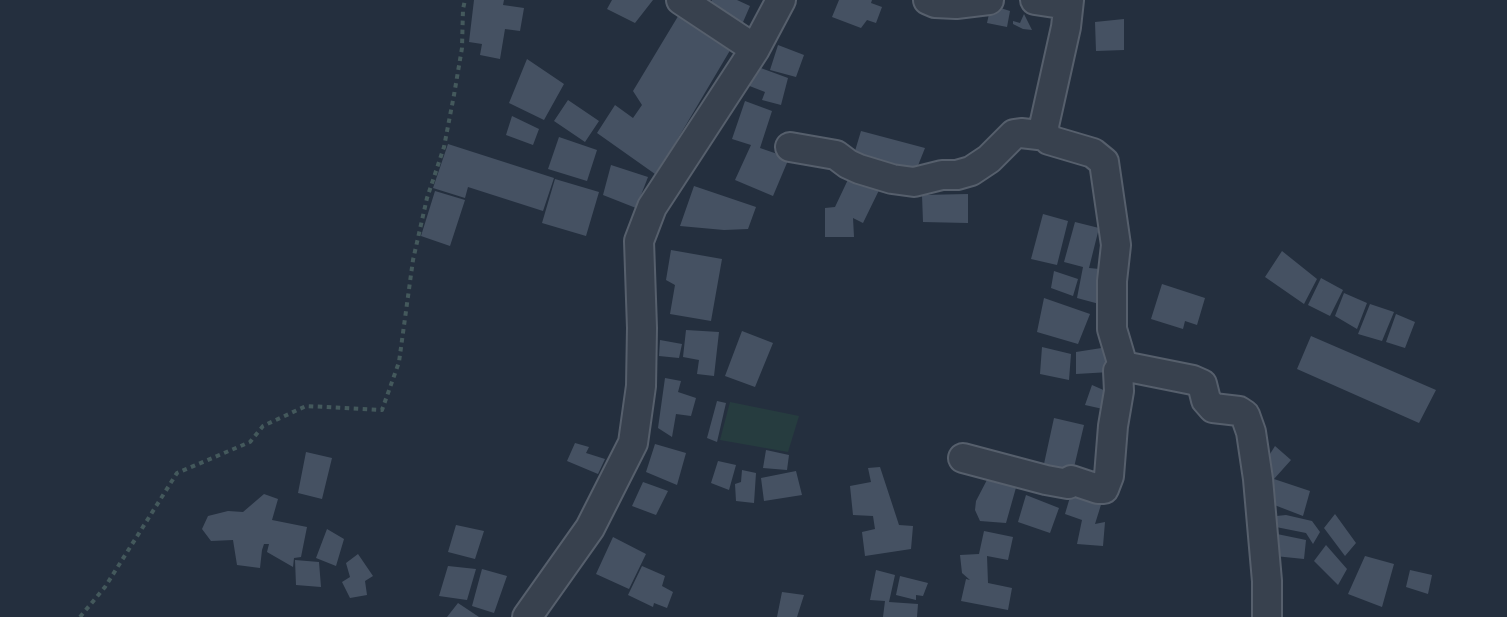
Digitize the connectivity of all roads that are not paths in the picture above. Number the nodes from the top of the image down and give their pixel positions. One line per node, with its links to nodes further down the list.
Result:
1 (681, 0): 7 (street)
2 (781, 0): 7 (street)
3 (928, 0): 4 (street)
4 (989, 0)
5 (1035, 0): 6 (street)
6 (1068, 3): 8 (street)
7 (755, 50): 12 (street)
8 (1047, 136): 9 (street); 10 (street)
9 (790, 147)
10 (1123, 366): 11 (street); 13 (street)
11 (963, 458)
12 (527, 617)
13 (1267, 617)

